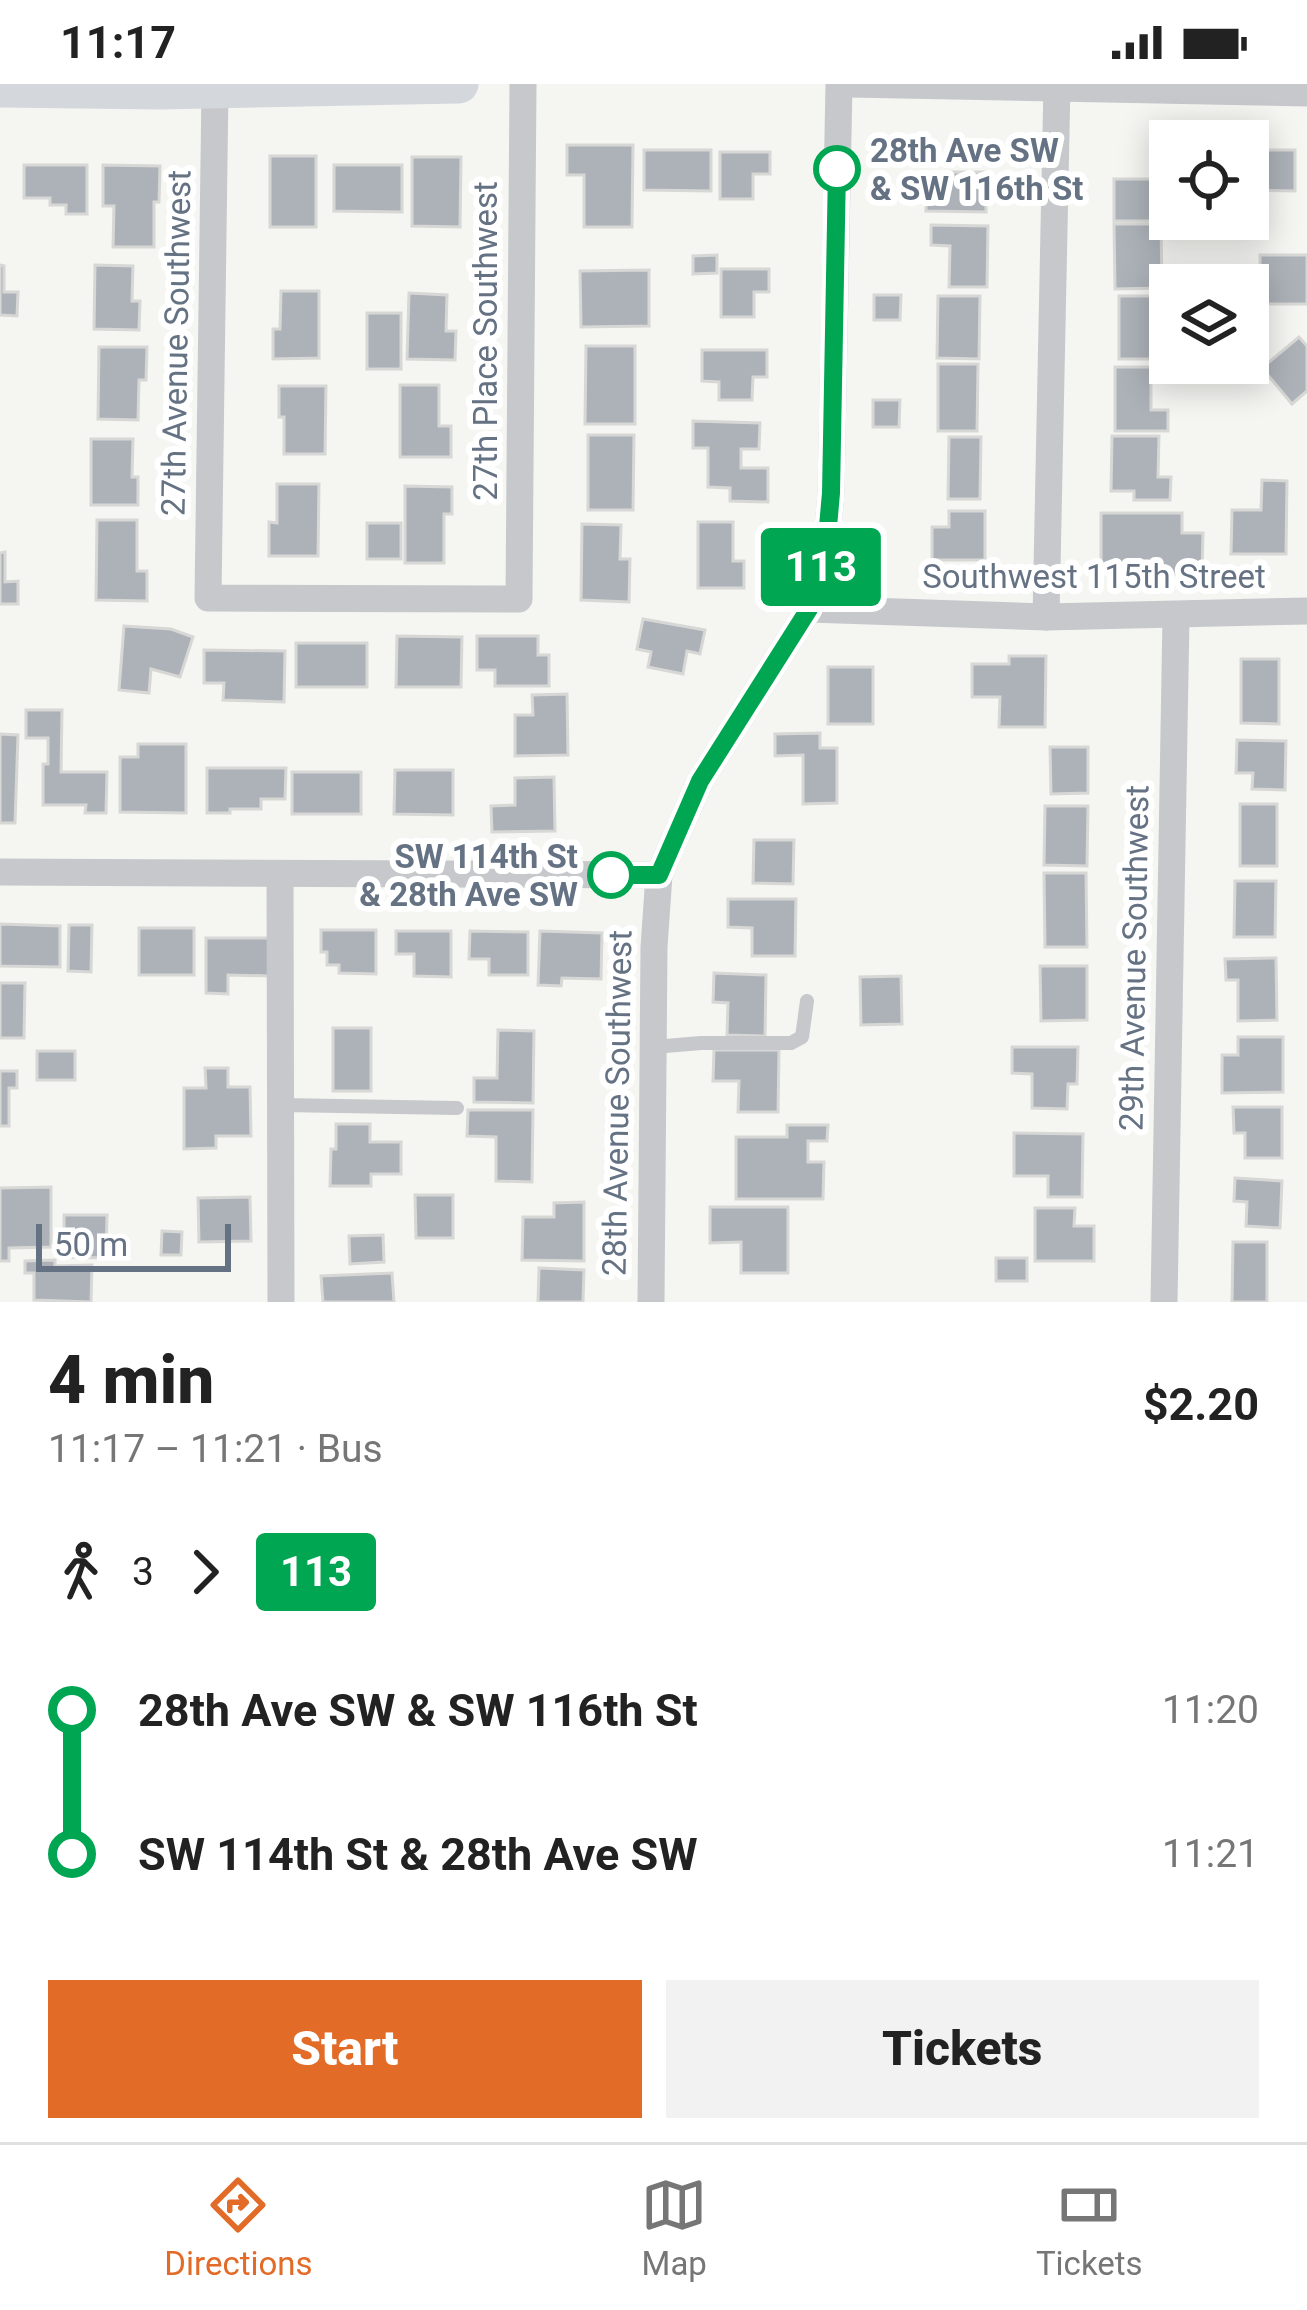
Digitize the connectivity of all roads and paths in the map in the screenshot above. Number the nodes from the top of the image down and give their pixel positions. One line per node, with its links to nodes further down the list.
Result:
1 (459, 84): 6 (street)
2 (523, 84): 9 (street, 27th Place Southwest)
3 (843, 84): 4 (street); 10 (street, 28th Avenue Southwest)
4 (1056, 86): 8 (street); 13 (street)
5 (160, 87): 6 (street); 7 (street)
6 (215, 87): 9 (street, 27th Avenue Southwest)
7 (0, 88)
8 (1307, 93)
9 (208, 598)
10 (809, 609): 13 (street, Southwest 115th Street); 16 (street, 28th Avenue Southwest)
11 (1307, 611): 12 (street, Southwest 115th Street)
12 (1176, 616): 13 (street, Southwest 115th Street); 23 (street, 29th Avenue Southwest)
13 (1046, 617)
14 (0, 872): 15 (street)
15 (280, 874): 16 (street); 19 (street)
16 (659, 875): 18 (street, 28th Avenue Southwest)
17 (807, 1001): 18 (lane)
18 (653, 1047): 22 (street, 28th Avenue Southwest)
19 (281, 1105): 20 (lane); 21 (street)
20 (457, 1108)
21 (281, 1302)
22 (650, 1302)
23 (1164, 1302)

